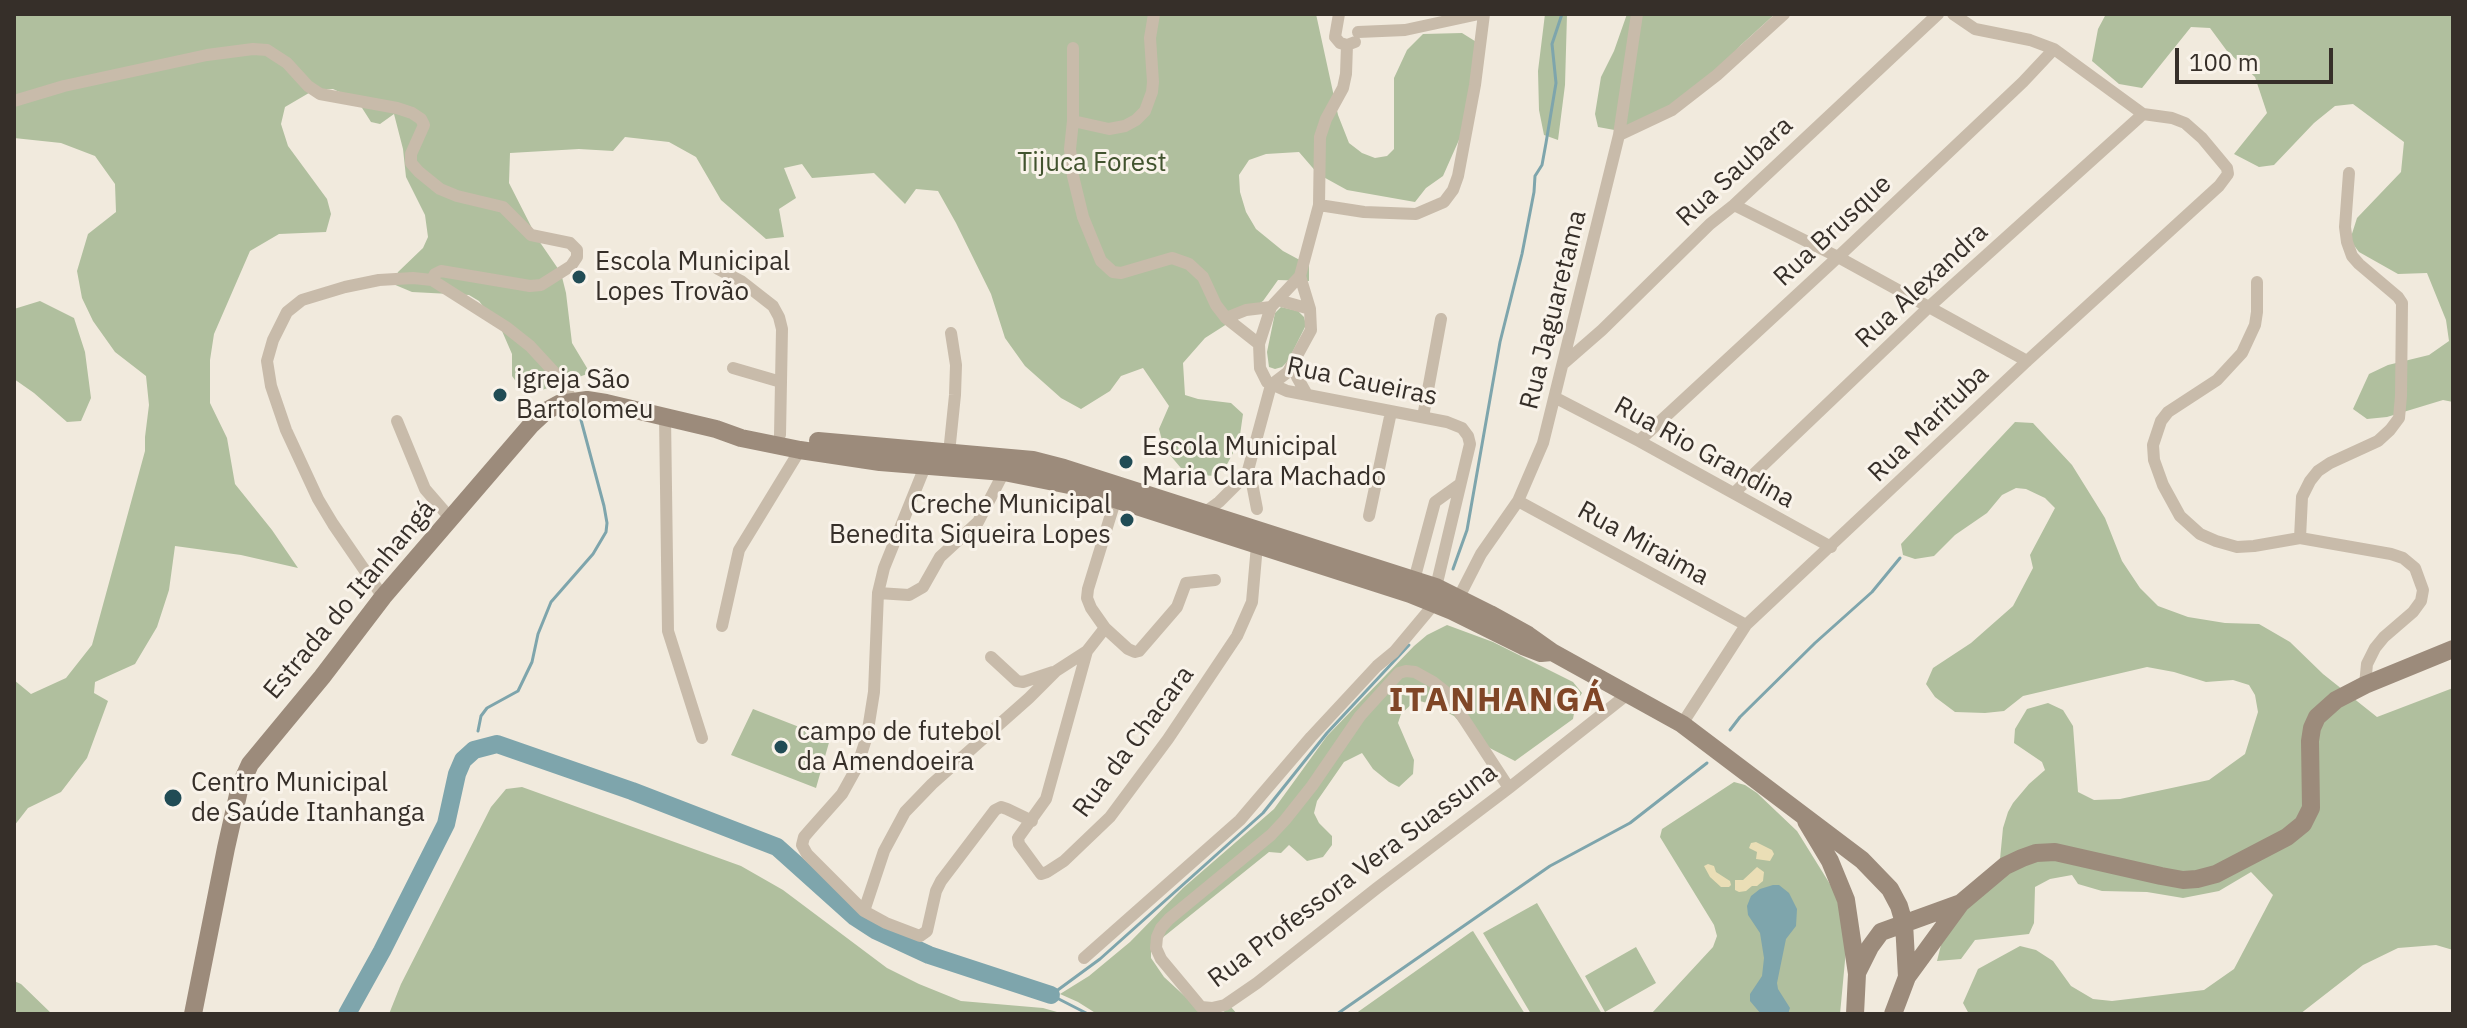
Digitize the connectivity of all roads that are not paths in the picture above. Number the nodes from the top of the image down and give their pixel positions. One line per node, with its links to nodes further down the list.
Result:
1 (1154, 14): 14 (street)
2 (1482, 14): 8 (street); 17 (street)
3 (1637, 14): 15 (street, Rua Jaguaretama)
4 (1784, 14): 15 (street)
5 (1938, 14): 18 (street, Rua Saubara)
6 (1953, 14): 11 (street)
7 (1339, 19): 8 (street); 9 (street)
8 (1358, 32): 9 (street)
9 (1347, 45): 17 (street)
10 (1073, 48): 14 (street)
11 (2054, 49): 13 (street); 19 (street, Rua Brusque)
12 (14, 101): 22 (street)
13 (2143, 114): 25 (street, Rua Alexandra); 34 (street, Rua Marituba)
14 (1073, 121): 27 (street)
15 (1619, 135): 29 (street, Rua Jaguaretama)
16 (2349, 173): 64 (street)
17 (1319, 205): 21 (street)
18 (1734, 205): 19 (street); 30 (street, Rua Saubara)
19 (1838, 257): 25 (street); 48 (street, Rua Brusque)
20 (718, 269): 37 (street)
21 (1300, 276): 24 (street, Rua Caueiras); 26 (street)
22 (432, 280): 41 (street); 71 (street)
23 (2257, 282): 64 (street)
24 (1275, 304): 26 (street); 27 (street); 32 (street, Rua Caueiras)
25 (1930, 306): 34 (street); 55 (street, Rua Alexandra)
26 (1310, 309): 33 (street)
27 (1226, 318): 32 (street)
28 (1441, 319): 44 (street)
29 (1573, 322): 30 (street); 35 (street, Rua Jaguaretama)
30 (1602, 330): 35 (street, Rua Saubara)
31 (951, 333): 50 (street)
32 (1259, 344): 38 (street, Rua Caueiras)
33 (1295, 360): 38 (street); 39 (street)
34 (2027, 361): 66 (street, Rua Marituba)
35 (1563, 364): 40 (street, Rua Jaguaretama)
36 (733, 368): 37 (street)
37 (781, 382): 47 (street)
38 (1271, 385): 39 (street, Rua Caueiras); 53 (street)
39 (1306, 393): 42 (street, Rua Caueiras)
40 (1556, 398): 48 (street, Rua Rio Grandina); 57 (street, Rua Jaguaretama)
41 (573, 401): 43 (main road); 61 (main road, Estrada do Itanhangá)
42 (1391, 412): 44 (street, Rua Caueiras); 60 (street)
43 (665, 416): 46 (main road); 84 (street)
44 (1423, 417): 54 (street, Rua Caueiras)
45 (397, 421): 61 (street)
46 (716, 429): 47 (main road); 49 (main road)
47 (780, 435): 50 (main road)
48 (1639, 441): 55 (street, Rua Rio Grandina)
49 (800, 450): 51 (main road); 74 (street)
50 (949, 453): 59 (main road)
51 (926, 464): 52 (main road); 69 (street)
52 (1004, 472): 56 (main road); 69 (street)
53 (1247, 474): 58 (street); 59 (street)
54 (1460, 484): 62 (street); 63 (street)
55 (1734, 493): 66 (street, Rua Rio Grandina)
56 (1116, 498): 65 (main road); 75 (street)
57 (1518, 501): 72 (street, Rua Jaguaretama); 73 (street, Rua Miraima)
58 (1257, 509)
59 (1204, 513): 68 (main road)
60 (1369, 516)
61 (451, 519): 71 (main road, Estrada do Itanhangá)
62 (1429, 522): 63 (street); 68 (street)
63 (1450, 528): 70 (street)
64 (2300, 538): 81 (street)
65 (1257, 545): 68 (main road); 87 (street, Rua da Chacara)
66 (1831, 547): 73 (street, Rua Marituba)
67 (1215, 580): 75 (street)
68 (1412, 587): 70 (main road)
69 (878, 593): 90 (street)
70 (1436, 595): 72 (main road); 78 (main road); 94 (street)
71 (383, 597): 97 (main road, Estrada do Itanhangá)
72 (1459, 597): 78 (main road)
73 (1746, 625): 83 (street, Rua Marituba)
74 (722, 626)
75 (1105, 628): 77 (street, Rua da Chacara)
76 (2453, 649): 81 (main road)
77 (1087, 651): 80 (street); 87 (street, Rua da Chacara)
78 (1552, 652): 82 (main road)
79 (991, 657): 80 (street)
80 (1056, 671): 90 (street)
81 (2365, 685): 89 (main road)
82 (1629, 693): 83 (main road); 85 (street, Rua Professora Vera Suassuna)
83 (1682, 724): 86 (main road)
84 (702, 738)
85 (1509, 788): 85 (street, Rua Professora Vera Suassuna)
86 (1805, 819): 88 (main road); 96 (main road)
87 (1032, 821): 90 (street)
88 (1890, 889): 91 (main road); 92 (main road)
89 (1961, 903): 91 (main road); 95 (main road)
90 (864, 911)
91 (1934, 913): 92 (main road)
92 (1904, 923): 93 (main road); 95 (main road)
93 (1870, 947): 95 (main road); 96 (main road)
94 (1084, 958)
95 (1907, 970): 99 (main road)
96 (1857, 974): 98 (main road)
97 (193, 1014)
98 (1855, 1014)
99 (1893, 1014)

